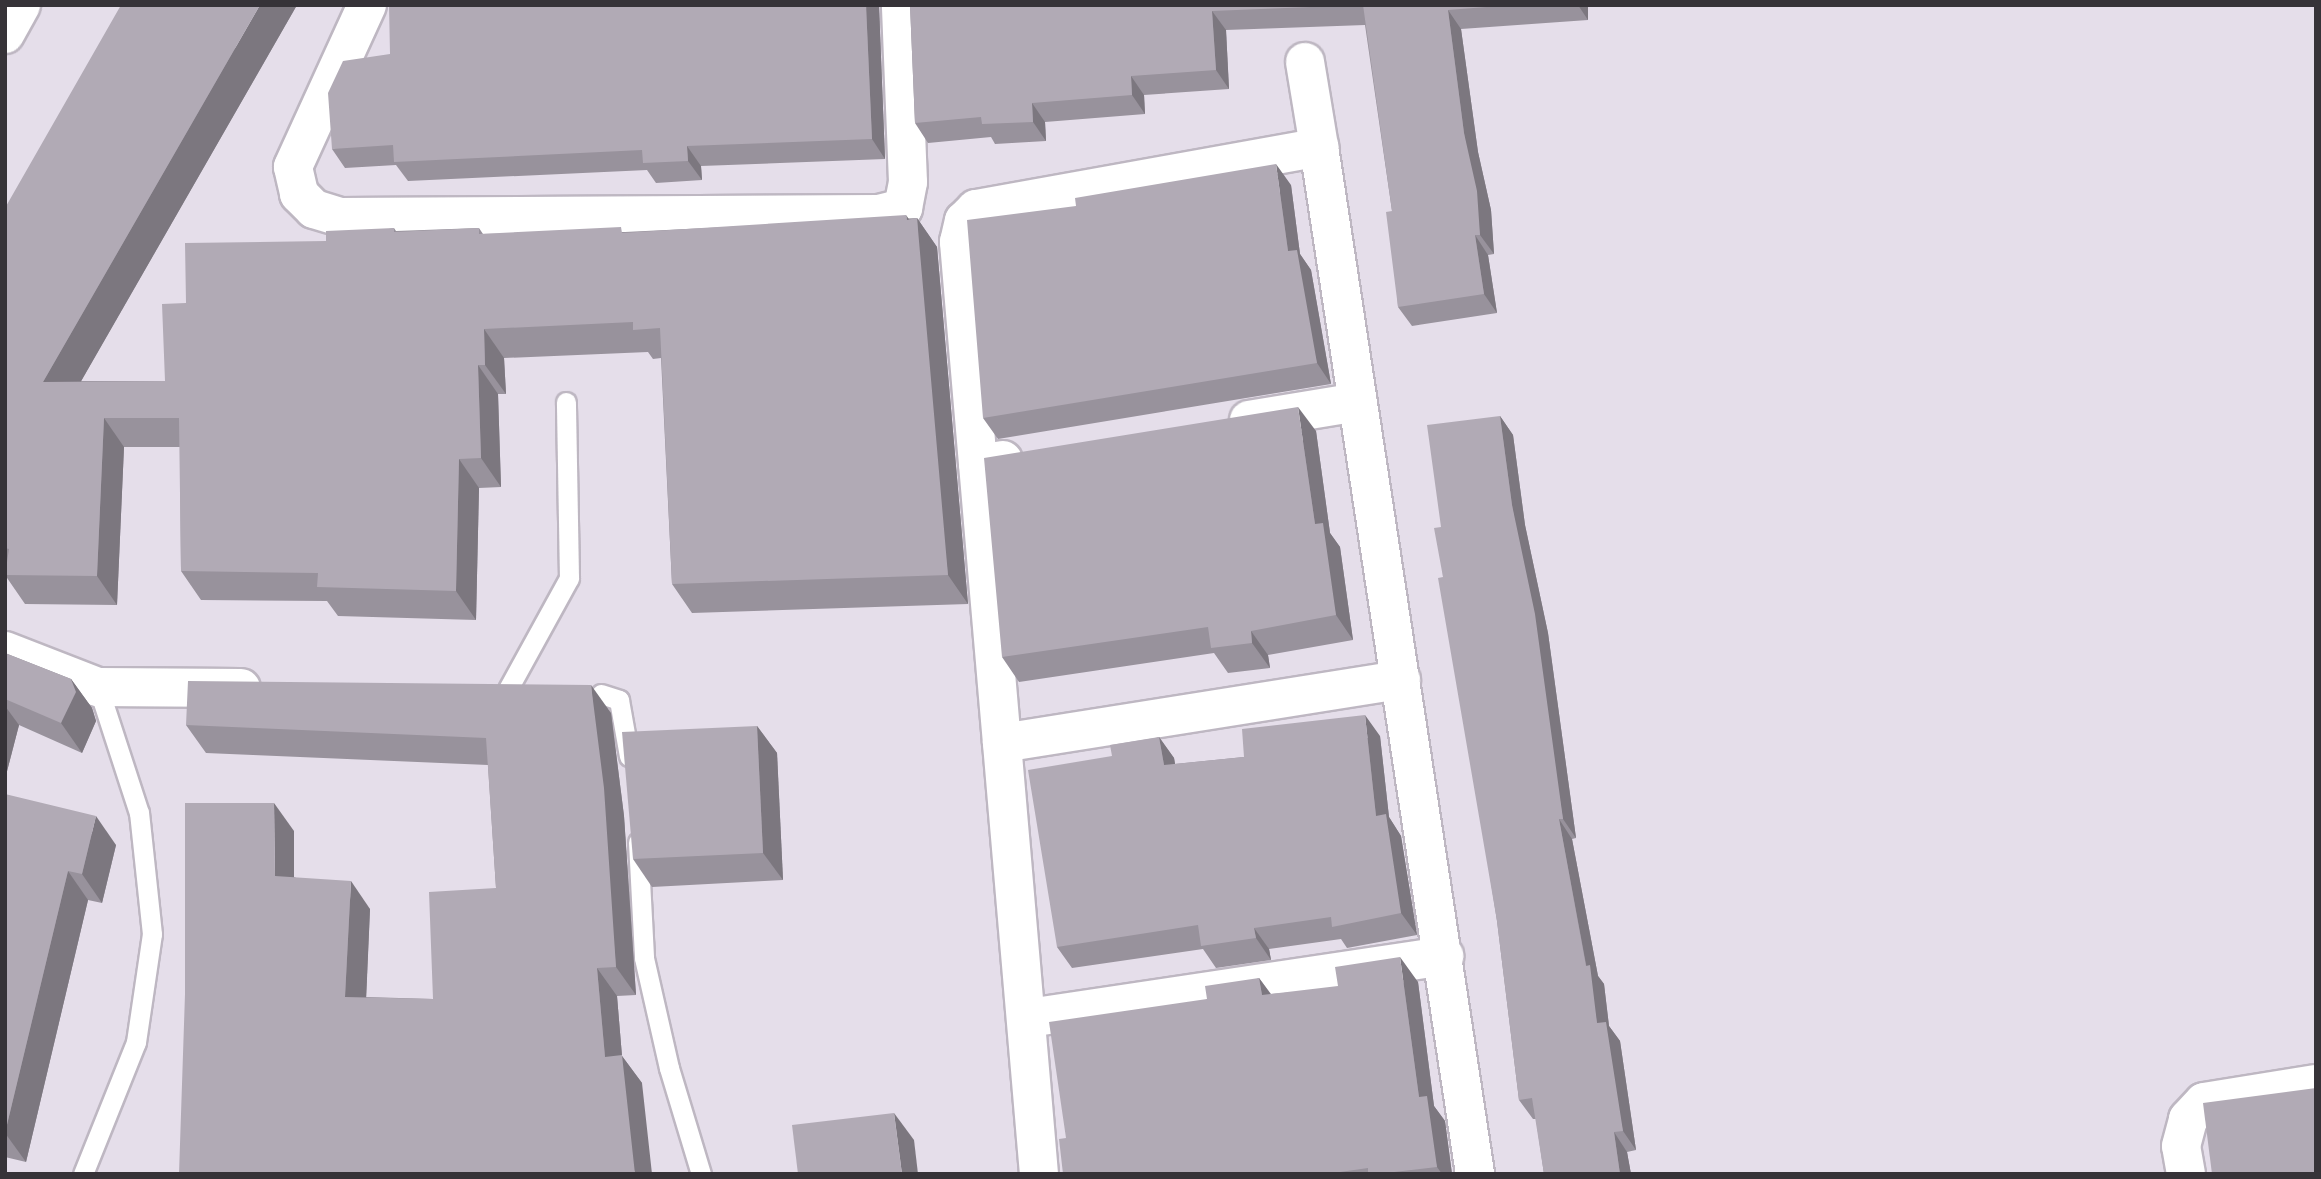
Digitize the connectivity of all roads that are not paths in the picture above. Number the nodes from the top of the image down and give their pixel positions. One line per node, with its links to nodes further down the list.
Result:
1 (21, 5): 4 (street)
2 (367, 5): 3 (street)
3 (901, 5)
4 (5, 34)
5 (1305, 62): 6 (street)
6 (1319, 147): 8 (street); 11 (street)
7 (566, 402): 17 (lane)
8 (1358, 402): 9 (street); 13 (street)
9 (1211, 426)
10 (1037, 454): 11 (street)
11 (978, 464): 19 (street)
12 (5, 651): 14 (street)
13 (1401, 680): 19 (street); 22 (street)
14 (98, 687): 15 (street); 25 (lane)
15 (276, 688)
16 (467, 689): 17 (street)
17 (508, 690): 18 (street)
18 (601, 694): 20 (lane)
19 (1002, 743): 23 (street)
20 (631, 776)
21 (636, 815): 26 (lane)
22 (1444, 957): 23 (street); 28 (street)
23 (1029, 1018): 27 (street)
24 (2316, 1084): 29 (street)
25 (83, 1174)
26 (701, 1174)
27 (1039, 1174)
28 (1475, 1174)
29 (2186, 1174)

